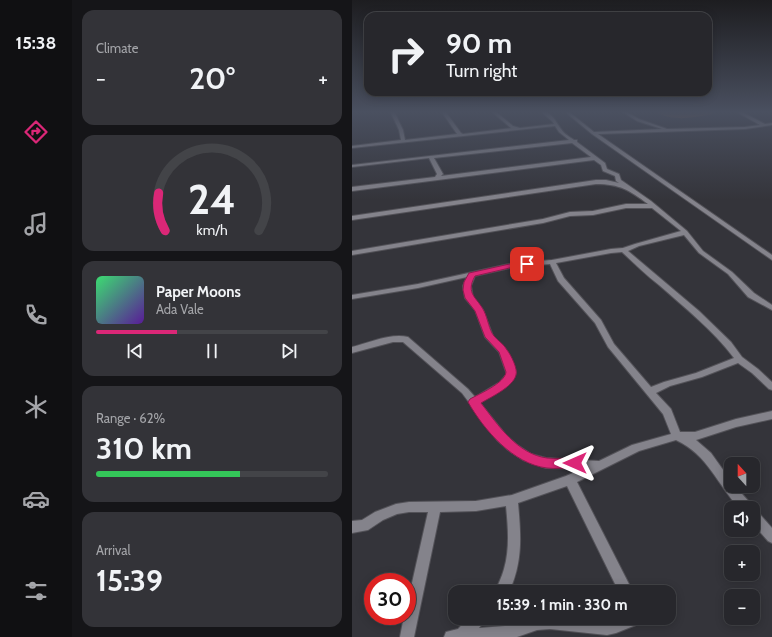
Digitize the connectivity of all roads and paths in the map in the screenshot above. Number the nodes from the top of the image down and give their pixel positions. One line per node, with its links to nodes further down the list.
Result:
1 (413, 141): 4 (street)
2 (575, 141): 6 (street); 7 (street)
3 (606, 141): 17 (street)
4 (403, 142): 5 (street)
5 (352, 147)
6 (431, 158): 8 (street); 9 (street)
7 (595, 158): 9 (street); 10 (street)
8 (352, 166)
9 (437, 178): 11 (street)
10 (629, 188): 12 (street); 13 (street)
11 (352, 189)
12 (646, 204): 14 (street); 16 (street)
13 (352, 218)
14 (686, 234): 15 (street); 21 (street)
15 (624, 250): 18 (street); 23 (street)
16 (352, 253)
17 (770, 254)
18 (552, 262): 19 (street); 25 (street)
19 (470, 278): 20 (street); 26 (street)
20 (352, 297)
21 (772, 308)
22 (354, 350): 26 (street)
23 (739, 359): 24 (street); 25 (street)
24 (772, 387)
25 (651, 392): 28 (street)
26 (474, 402): 29 (street)
27 (772, 415): 28 (street)
28 (677, 436): 29 (street); 32 (street)
29 (600, 465): 30 (street)
30 (570, 480): 31 (street); 38 (street)
31 (512, 500): 33 (street); 37 (street)
32 (740, 501)
33 (435, 507): 35 (street); 45 (street)
34 (760, 523): 36 (street)
35 (352, 527)
36 (772, 537)
37 (506, 585)
38 (622, 585)
39 (469, 625): 43 (street)
40 (527, 625): 44 (street)
41 (574, 625): 42 (street)
42 (618, 625)
43 (456, 636): 44 (street)
44 (487, 636)
45 (407, 637)

